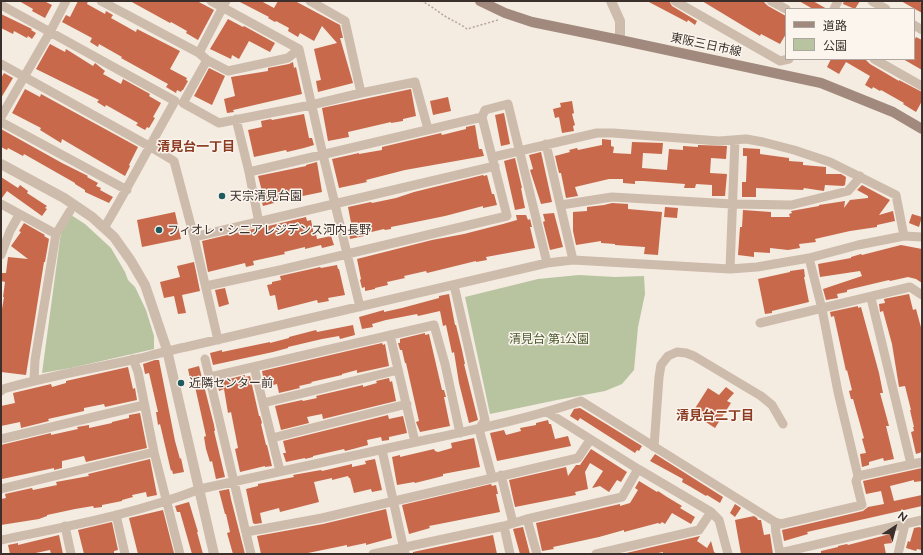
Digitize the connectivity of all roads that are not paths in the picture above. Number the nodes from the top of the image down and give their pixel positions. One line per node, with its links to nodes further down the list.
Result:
1 (66, 1): 14 (street)
2 (100, 1): 17 (street)
3 (211, 1): 10 (street)
4 (310, 1): 24 (street)
5 (480, 1): 15 (main road, 東阪三日市線)
6 (610, 1): 15 (street)
7 (675, 1): 19 (street)
8 (771, 1): 12 (street)
9 (872, 1): 13 (street)
10 (225, 4): 16 (street); 17 (street)
11 (1, 5): 14 (street)
12 (785, 8)
13 (884, 8)
14 (50, 32): 22 (street); 34 (street)
15 (620, 40): 31 (main road, 東阪三日市線)
16 (299, 49): 18 (street); 25 (street)
17 (199, 53): 18 (street)
18 (207, 60): 28 (street)
19 (785, 60)
20 (876, 60): 23 (street)
21 (1, 64): 22 (street)
22 (24, 76): 26 (street); 34 (street)
23 (922, 86)
24 (361, 93): 25 (street); 30 (street)
25 (312, 105): 28 (street); 36 (street)
26 (1, 117)
27 (482, 117): 30 (street); 35 (street); 37 (street)
28 (236, 119): 40 (street)
29 (1, 122): 42 (street)
30 (428, 129): 36 (street)
31 (922, 129)
32 (735, 140): 33 (street); 41 (street); 45 (street)
33 (546, 144): 35 (street); 46 (street)
34 (150, 146): 42 (street); 53 (street)
35 (519, 151): 37 (street); 59 (street)
36 (323, 155): 40 (street); 44 (street)
37 (493, 157): 39 (street)
38 (1, 164): 50 (street)
39 (495, 166): 44 (street); 55 (street)
40 (249, 172): 49 (street)
41 (860, 176): 45 (street); 52 (street)
42 (127, 190): 50 (street)
43 (1, 204): 48 (street)
44 (335, 204): 49 (street); 55 (street)
45 (732, 204): 46 (street); 60 (street)
46 (561, 206): 58 (street)
47 (70, 210): 51 (street)
48 (19, 215): 51 (street); 56 (street)
49 (259, 222): 53 (street)
50 (104, 228): 70 (street)
51 (56, 234): 76 (street)
52 (904, 236): 54 (street); 57 (street)
53 (194, 237): 62 (street)
54 (922, 237)
55 (347, 254): 62 (street); 65 (street)
56 (1, 255)
57 (809, 258): 60 (street); 66 (street)
58 (573, 260): 59 (street); 60 (street)
59 (547, 263): 61 (street)
60 (730, 269)
61 (454, 285): 65 (street); 83 (street)
62 (206, 286): 69 (street)
63 (922, 296): 64 (street)
64 (871, 298): 66 (street); 93 (street)
65 (360, 307): 69 (street)
66 (822, 309): 67 (street); 97 (street)
67 (760, 323)
68 (390, 335): 73 (street); 74 (street); 84 (street)
69 (218, 340): 70 (street)
70 (167, 350): 71 (street); 101 (street)
71 (133, 359): 76 (street); 80 (street)
72 (205, 359): 75 (street)
73 (254, 367): 75 (street); 78 (street)
74 (398, 370): 78 (street); 79 (street)
75 (210, 377): 99 (street)
76 (34, 380): 77 (street)
77 (1, 391)
78 (263, 403): 85 (street)
79 (407, 404): 85 (street); 88 (street)
80 (144, 405): 86 (street); 91 (street)
81 (547, 412): 83 (street); 87 (street); 89 (street)
82 (783, 424): 89 (street)
83 (479, 429): 84 (street); 98 (street)
84 (460, 433): 88 (street)
85 (272, 438): 95 (street)
86 (1, 439)
87 (590, 440): 94 (street); 96 (street)
88 (415, 442): 90 (street)
89 (654, 447): 108 (street)
90 (382, 450): 95 (street); 102 (street)
91 (154, 452): 100 (street); 103 (street)
92 (922, 462): 93 (street)
93 (911, 464): 97 (street)
94 (638, 469): 104 (street); 106 (street)
95 (280, 471): 99 (street)
96 (501, 475): 98 (street); 109 (street)
97 (858, 476): 108 (street)
98 (492, 477): 102 (street)
99 (235, 482): 101 (street); 112 (street)
100 (1, 489)
101 (200, 489): 103 (street); 118 (street)
102 (392, 501): 112 (street); 114 (street)
103 (167, 502): 105 (street); 117 (street)
104 (711, 512): 123 (street); 124 (street)
105 (116, 515): 111 (street); 116 (street)
106 (527, 519): 109 (street); 122 (street)
107 (922, 520): 110 (street)
108 (775, 522): 125 (street)
109 (508, 524): 114 (street); 121 (street)
110 (906, 524): 125 (street); 126 (street)
111 (65, 526): 113 (street); 115 (street)
112 (246, 532): 119 (street)
113 (1, 540)
114 (404, 551): 120 (street)
115 (71, 554)
116 (125, 554)
117 (180, 554)
118 (214, 554)
119 (251, 554)
120 (373, 554)
121 (510, 554)
122 (537, 554)
123 (596, 554)
124 (728, 554)
125 (780, 554)
126 (898, 554)

